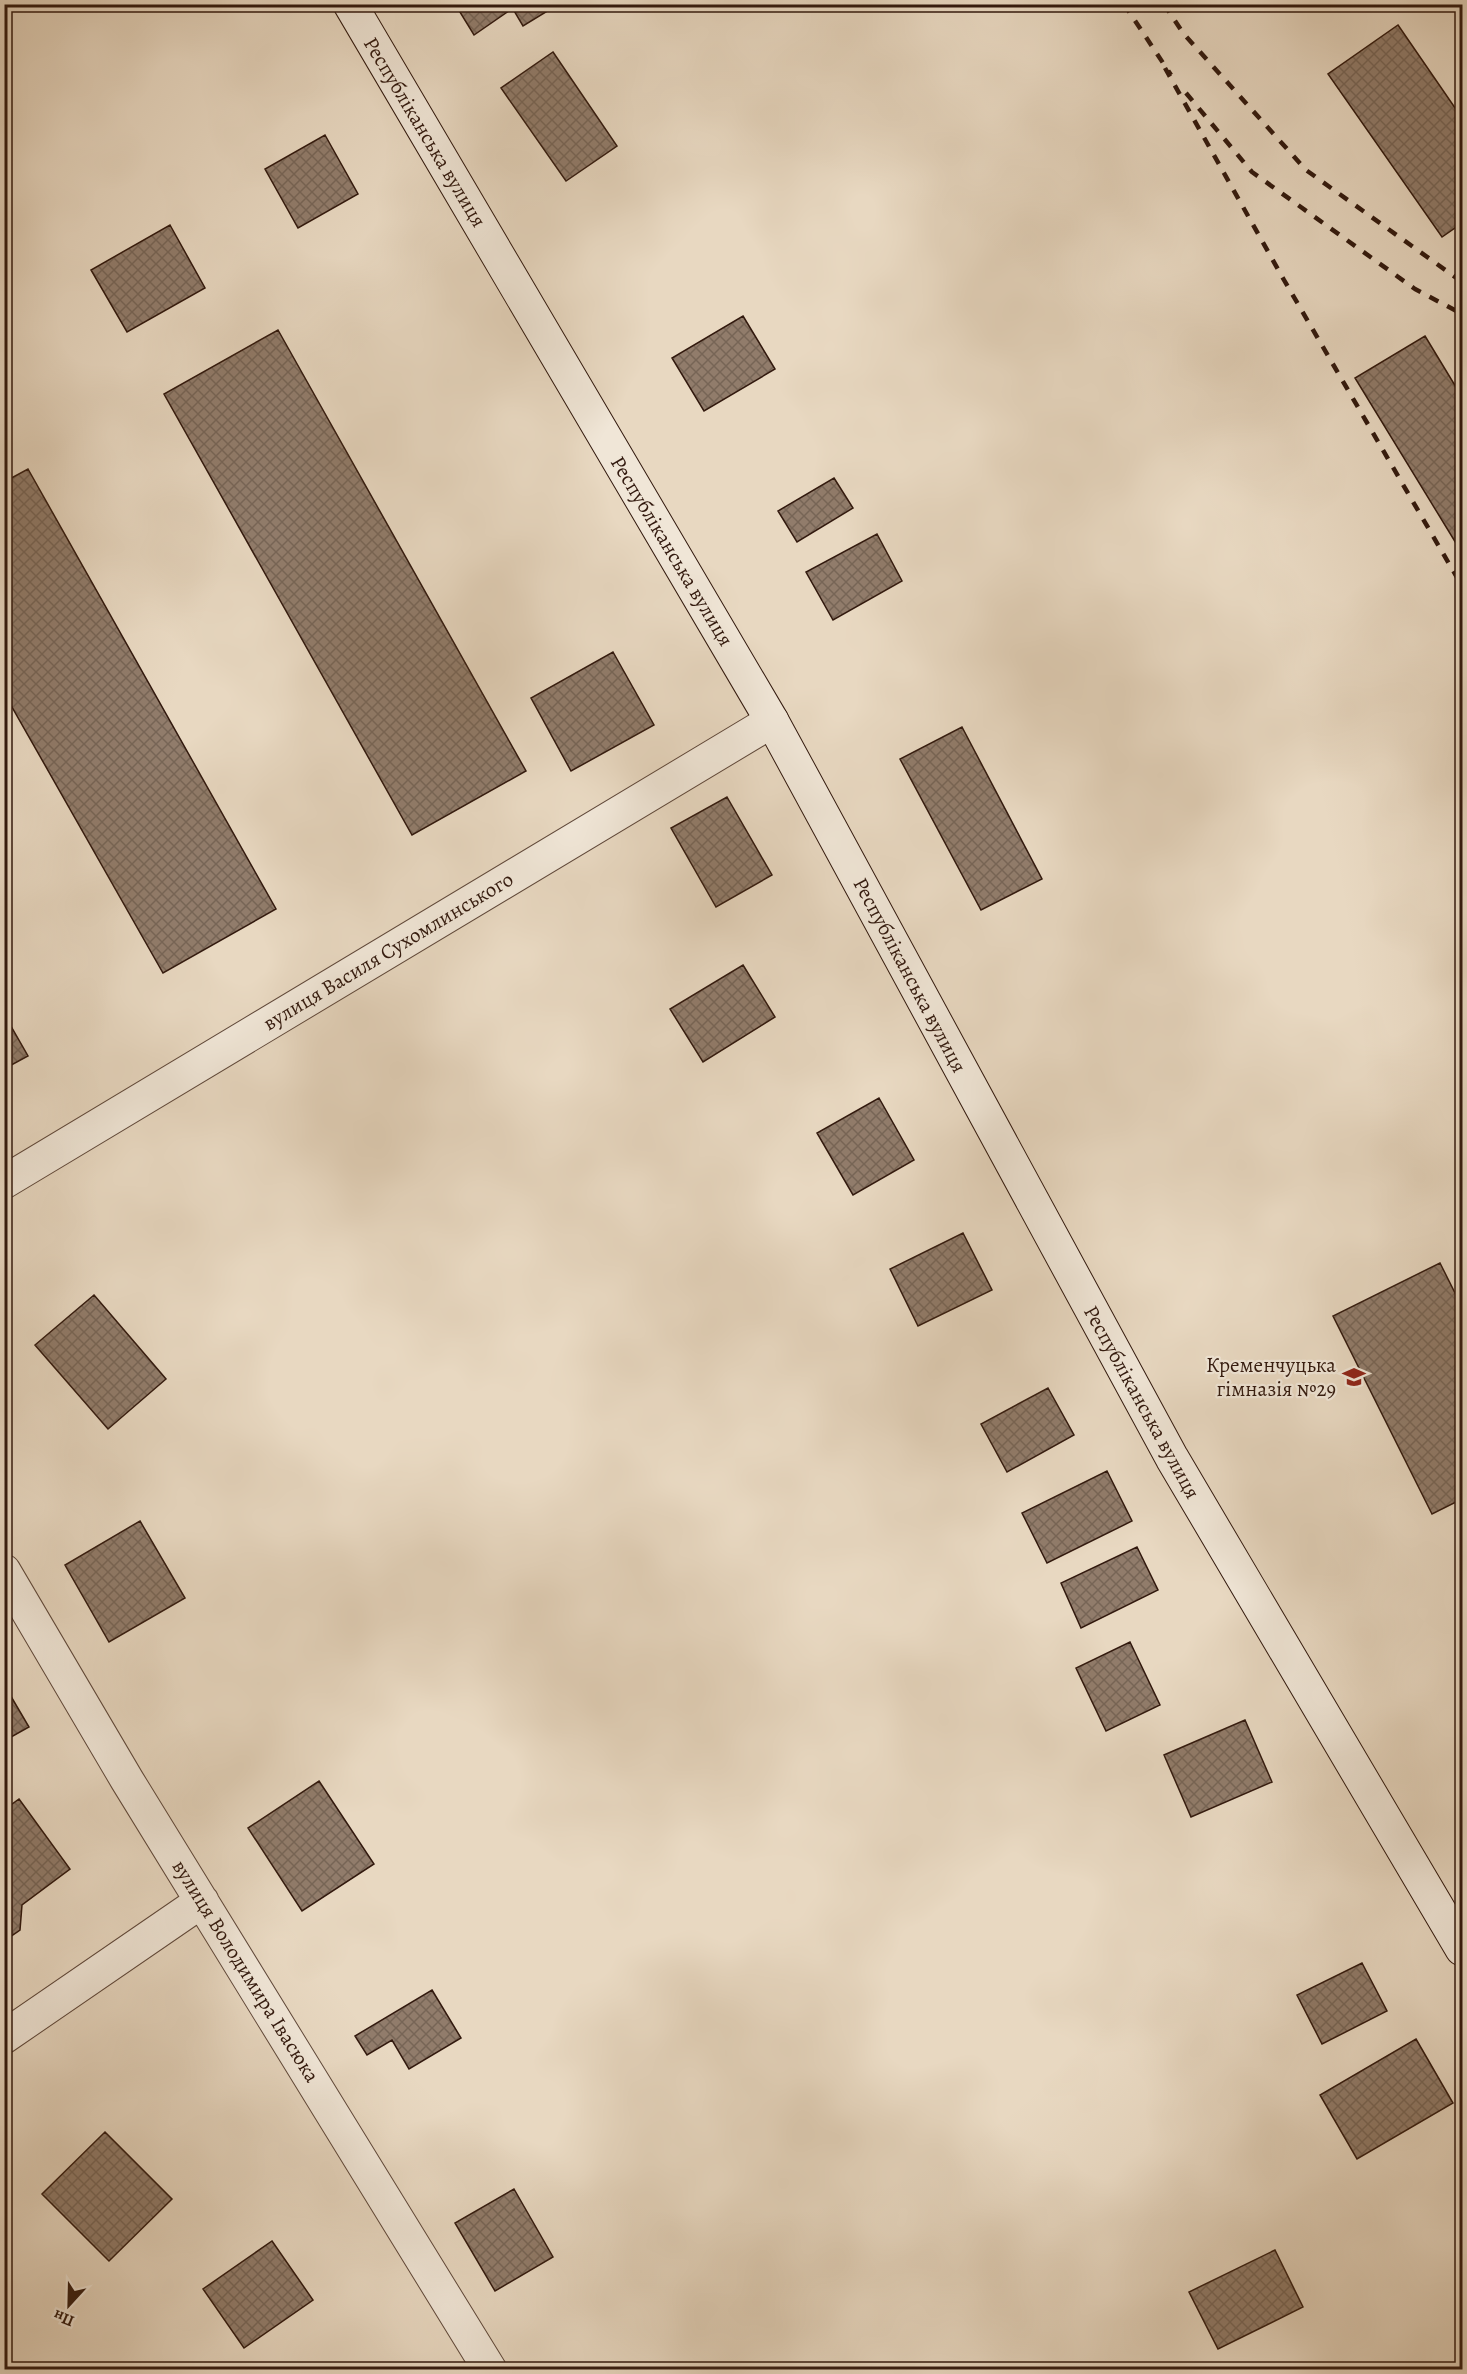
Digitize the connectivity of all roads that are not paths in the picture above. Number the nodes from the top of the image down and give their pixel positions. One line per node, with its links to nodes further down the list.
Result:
1 (350, 4): 2 (main road, Республіканська вулиця)
2 (772, 721): 3 (main road, вулиця Василя Сухомлинського); 6 (main road, Республіканська вулиця)
3 (4, 1182)
4 (4, 1571): 5 (main road, вулиця Володимира Івасюка)
5 (202, 1901): 7 (main road); 8 (main road, вулиця Володимира Івасюка)
6 (1462, 1949)
7 (4, 2037)
8 (490, 2370)

